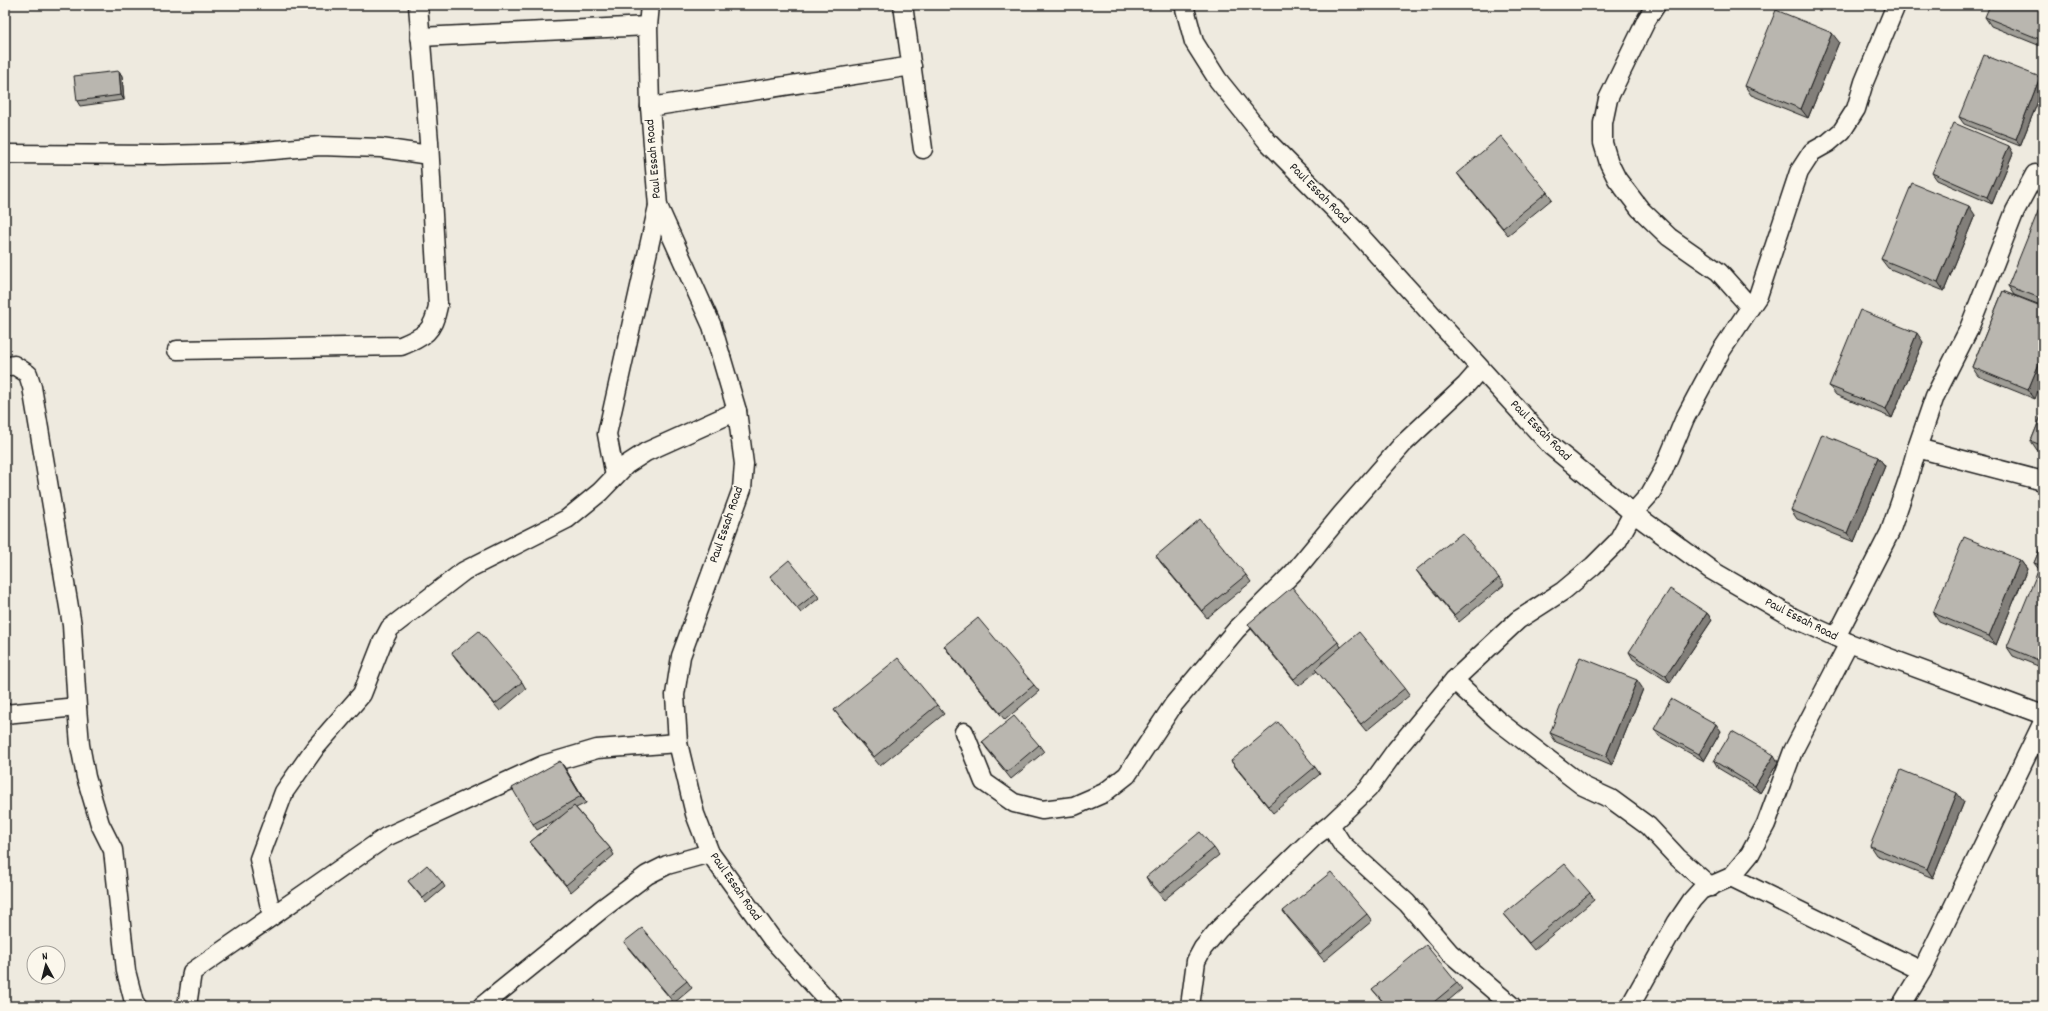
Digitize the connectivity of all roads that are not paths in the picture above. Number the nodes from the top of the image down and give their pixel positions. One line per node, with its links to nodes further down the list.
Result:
1 (418, 5): 8 (street)
2 (650, 5): 7 (street, Paul Essah Road)
3 (903, 5): 9 (street)
4 (1184, 5): 19 (street, Paul Essah Road)
5 (1656, 5): 16 (street)
6 (1896, 5): 16 (street)
7 (648, 26): 8 (street); 10 (street, Paul Essah Road)
8 (420, 37): 13 (street)
9 (912, 66): 10 (street); 11 (street)
10 (650, 107): 15 (street, Paul Essah Road)
11 (923, 148)
12 (5, 154): 13 (street)
13 (429, 156): 17 (street)
14 (2035, 174): 21 (street)
15 (658, 206): 20 (street, Paul Essah Road); 22 (street)
16 (1750, 307): 24 (street)
17 (177, 350)
18 (5, 367): 27 (street)
19 (1480, 369): 24 (street, Paul Essah Road); 31 (street)
20 (737, 411): 22 (street); 32 (street, Paul Essah Road)
21 (1917, 448): 23 (street); 25 (street)
22 (615, 476): 37 (street)
23 (2043, 481)
24 (1633, 513): 25 (street, Paul Essah Road); 26 (street)
25 (1842, 640): 29 (street, Paul Essah Road); 35 (street)
26 (1454, 680): 33 (street); 36 (street)
27 (77, 707): 28 (street); 39 (street)
28 (5, 714)
29 (2043, 715)
30 (2043, 722): 38 (street)
31 (964, 732)
32 (678, 743): 34 (street, Paul Essah Road); 37 (street)
33 (1330, 825): 43 (street); 44 (street)
34 (710, 853): 41 (street); 42 (street, Paul Essah Road)
35 (1731, 877): 36 (street); 38 (street)
36 (1711, 887): 45 (street)
37 (272, 916): 40 (street)
38 (1922, 970): 46 (street)
39 (137, 1006)
40 (187, 1006)
41 (482, 1006)
42 (833, 1006)
43 (1190, 1006)
44 (1512, 1006)
45 (1630, 1006)
46 (1901, 1006)

